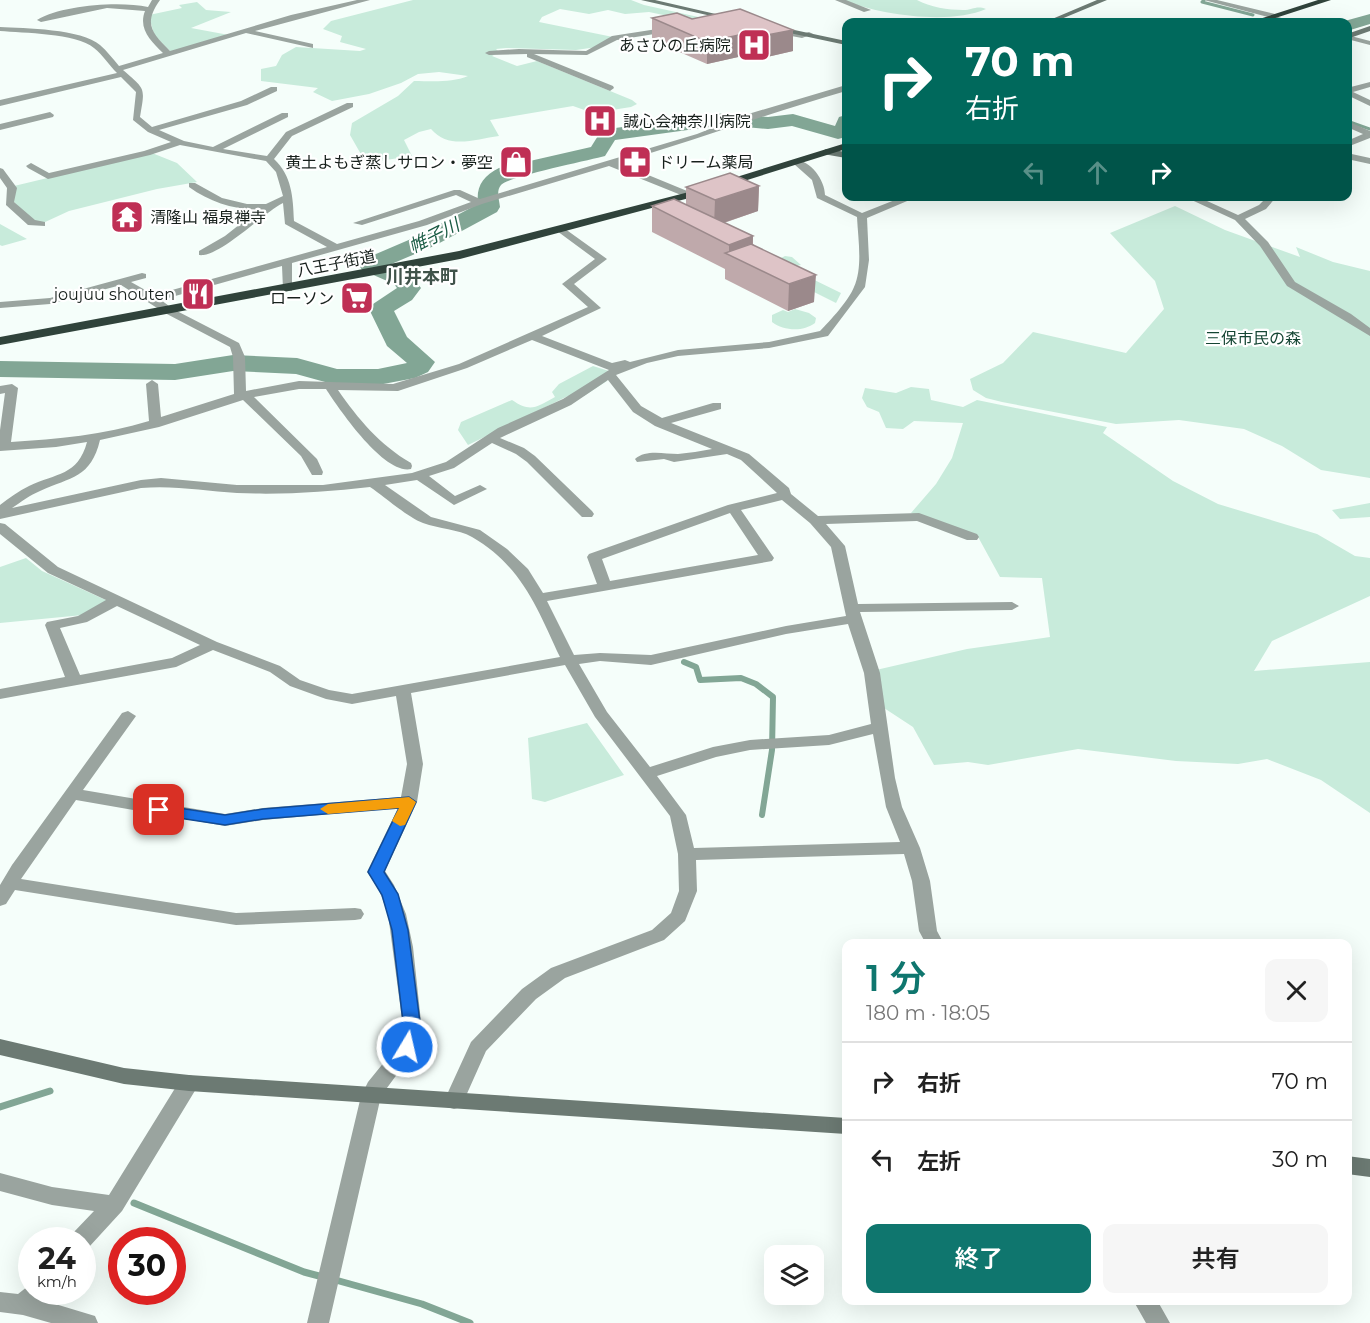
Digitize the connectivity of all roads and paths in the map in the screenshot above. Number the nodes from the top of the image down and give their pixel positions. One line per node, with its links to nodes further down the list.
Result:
1 (156, 0): 8 (street)
2 (366, 0): 20 (street)
3 (645, 0): 15 (street)
4 (839, 0): 9 (street)
5 (1103, 0): 11 (street)
6 (1208, 0): 10 (street)
7 (1327, 0): 10 (highway)
8 (147, 9): 14 (street); 28 (street)
9 (867, 10)
10 (1273, 17): 12 (highway); 13 (street)
11 (1058, 18)
12 (1269, 18)
13 (1276, 18)
14 (41, 20)
15 (703, 21)
16 (684, 25): 26 (street)
17 (762, 26): 23 (street)
18 (1370, 28): 21 (street)
19 (0, 29): 29 (street)
20 (246, 32): 25 (street); 28 (street)
21 (1352, 35)
22 (1352, 38): 24 (street)
23 (842, 42)
24 (1370, 43)
25 (310, 46)
26 (519, 51): 27 (street); 31 (street)
27 (489, 53)
28 (169, 54): 29 (street)
29 (120, 71): 37 (street); 45 (street)
30 (1370, 84): 34 (street)
31 (610, 88)
32 (274, 89): 45 (street)
33 (842, 89): 57 (street)
34 (1352, 90)
35 (1352, 95): 39 (street)
36 (1352, 102): 39 (street)
37 (2, 103): 42 (street)
38 (350, 105): 54 (street)
39 (1370, 105)
40 (50, 115): 42 (street)
41 (285, 115): 50 (street)
42 (13, 123): 44 (street)
43 (1352, 126): 46 (street)
44 (0, 127)
45 (151, 130): 47 (street)
46 (1370, 134): 48 (street)
47 (180, 142): 50 (street); 58 (street)
48 (1352, 142)
49 (842, 147): 51 (highway, 八王子街道)
50 (216, 149): 54 (street)
51 (826, 152): 52 (street); 56 (highway, 八王子街道)
52 (842, 154)
53 (1352, 157): 55 (street)
54 (269, 159): 62 (street)
55 (1370, 161)
56 (797, 162): 61 (highway, 八王子街道); 68 (street)
57 (610, 163): 61 (street); 66 (street)
58 (31, 166)
59 (0, 171): 71 (street)
60 (192, 184): 67 (street)
61 (689, 195): 72 (highway, 八王子街道)
62 (288, 197): 67 (street); 73 (street)
63 (902, 201): 68 (street)
64 (1198, 201): 69 (street)
65 (1271, 201): 69 (street)
66 (479, 202): 70 (street); 73 (street)
67 (268, 207): 74 (street)
68 (862, 216): 85 (street)
69 (1238, 218): 82 (street)
70 (358, 223)
71 (41, 224)
72 (561, 229): 78 (highway, 八王子街道); 83 (street)
73 (337, 248): 75 (street)
74 (203, 253)
75 (287, 263): 78 (street); 79 (street)
76 (142, 276): 77 (street)
77 (121, 282): 79 (street); 80 (street)
78 (288, 288): 81 (highway, 八王子街道)
79 (153, 299): 81 (street)
80 (0, 305)
81 (169, 311): 84 (highway, 八王子街道); 90 (street)
82 (1370, 333)
83 (532, 336): 85 (street); 88 (street)
84 (0, 341)
85 (638, 363): 86 (street)
86 (609, 374): 92 (street); 95 (street)
87 (152, 384): 93 (street)
88 (330, 386): 90 (street); 99 (street)
89 (0, 390): 96 (street)
90 (245, 396): 93 (street); 100 (street)
91 (717, 406): 92 (street)
92 (660, 423): 97 (street)
93 (155, 424): 94 (street)
94 (94, 437): 96 (street); 102 (street)
95 (490, 438): 101 (street); 106 (street)
96 (2, 446)
97 (728, 451): 98 (street); 104 (street)
98 (641, 459)
99 (406, 466)
100 (317, 472)
101 (420, 476): 102 (street); 103 (street)
102 (375, 484): 111 (street)
103 (480, 489)
104 (784, 495): 105 (street); 107 (street)
105 (733, 508): 110 (street); 110 (street)
106 (587, 514)
107 (815, 520): 109 (street); 114 (street)
108 (0, 527): 112 (street)
109 (972, 537)
110 (605, 586): 111 (street)
111 (539, 598): 116 (street)
112 (117, 600): 115 (street); 117 (street)
113 (1012, 606): 114 (street)
114 (854, 614): 116 (street); 121 (street)
115 (212, 645): 117 (street); 118 (street)
116 (569, 660): 118 (street); 122 (street)
117 (74, 680): 119 (street)
118 (403, 690): 124 (street)
119 (0, 694)
120 (128, 716): 123 (street)
121 (880, 727): 122 (street); 125 (street)
122 (646, 774): 126 (street)
123 (72, 794): 124 (street); 127 (street)
124 (409, 802): 133 (street)
125 (911, 848): 126 (street); 130 (street)
126 (687, 854): 134 (street)
127 (10, 883): 128 (street); 129 (street)
128 (0, 900)
129 (355, 914)
130 (932, 939)
131 (0, 1047): 132 (street)
132 (189, 1083): 133 (street); 139 (street)
133 (370, 1096): 134 (street); 146 (street)
134 (454, 1101): 135 (street)
135 (842, 1126)
136 (1352, 1166): 137 (street)
137 (1370, 1168)
138 (0, 1182): 139 (street)
139 (114, 1205): 140 (street)
140 (93, 1227)
141 (18, 1300): 142 (street)
142 (0, 1302)
143 (45, 1305): 145 (street)
144 (1147, 1305): 147 (street)
145 (87, 1323)
146 (318, 1323)
147 (1159, 1323)

